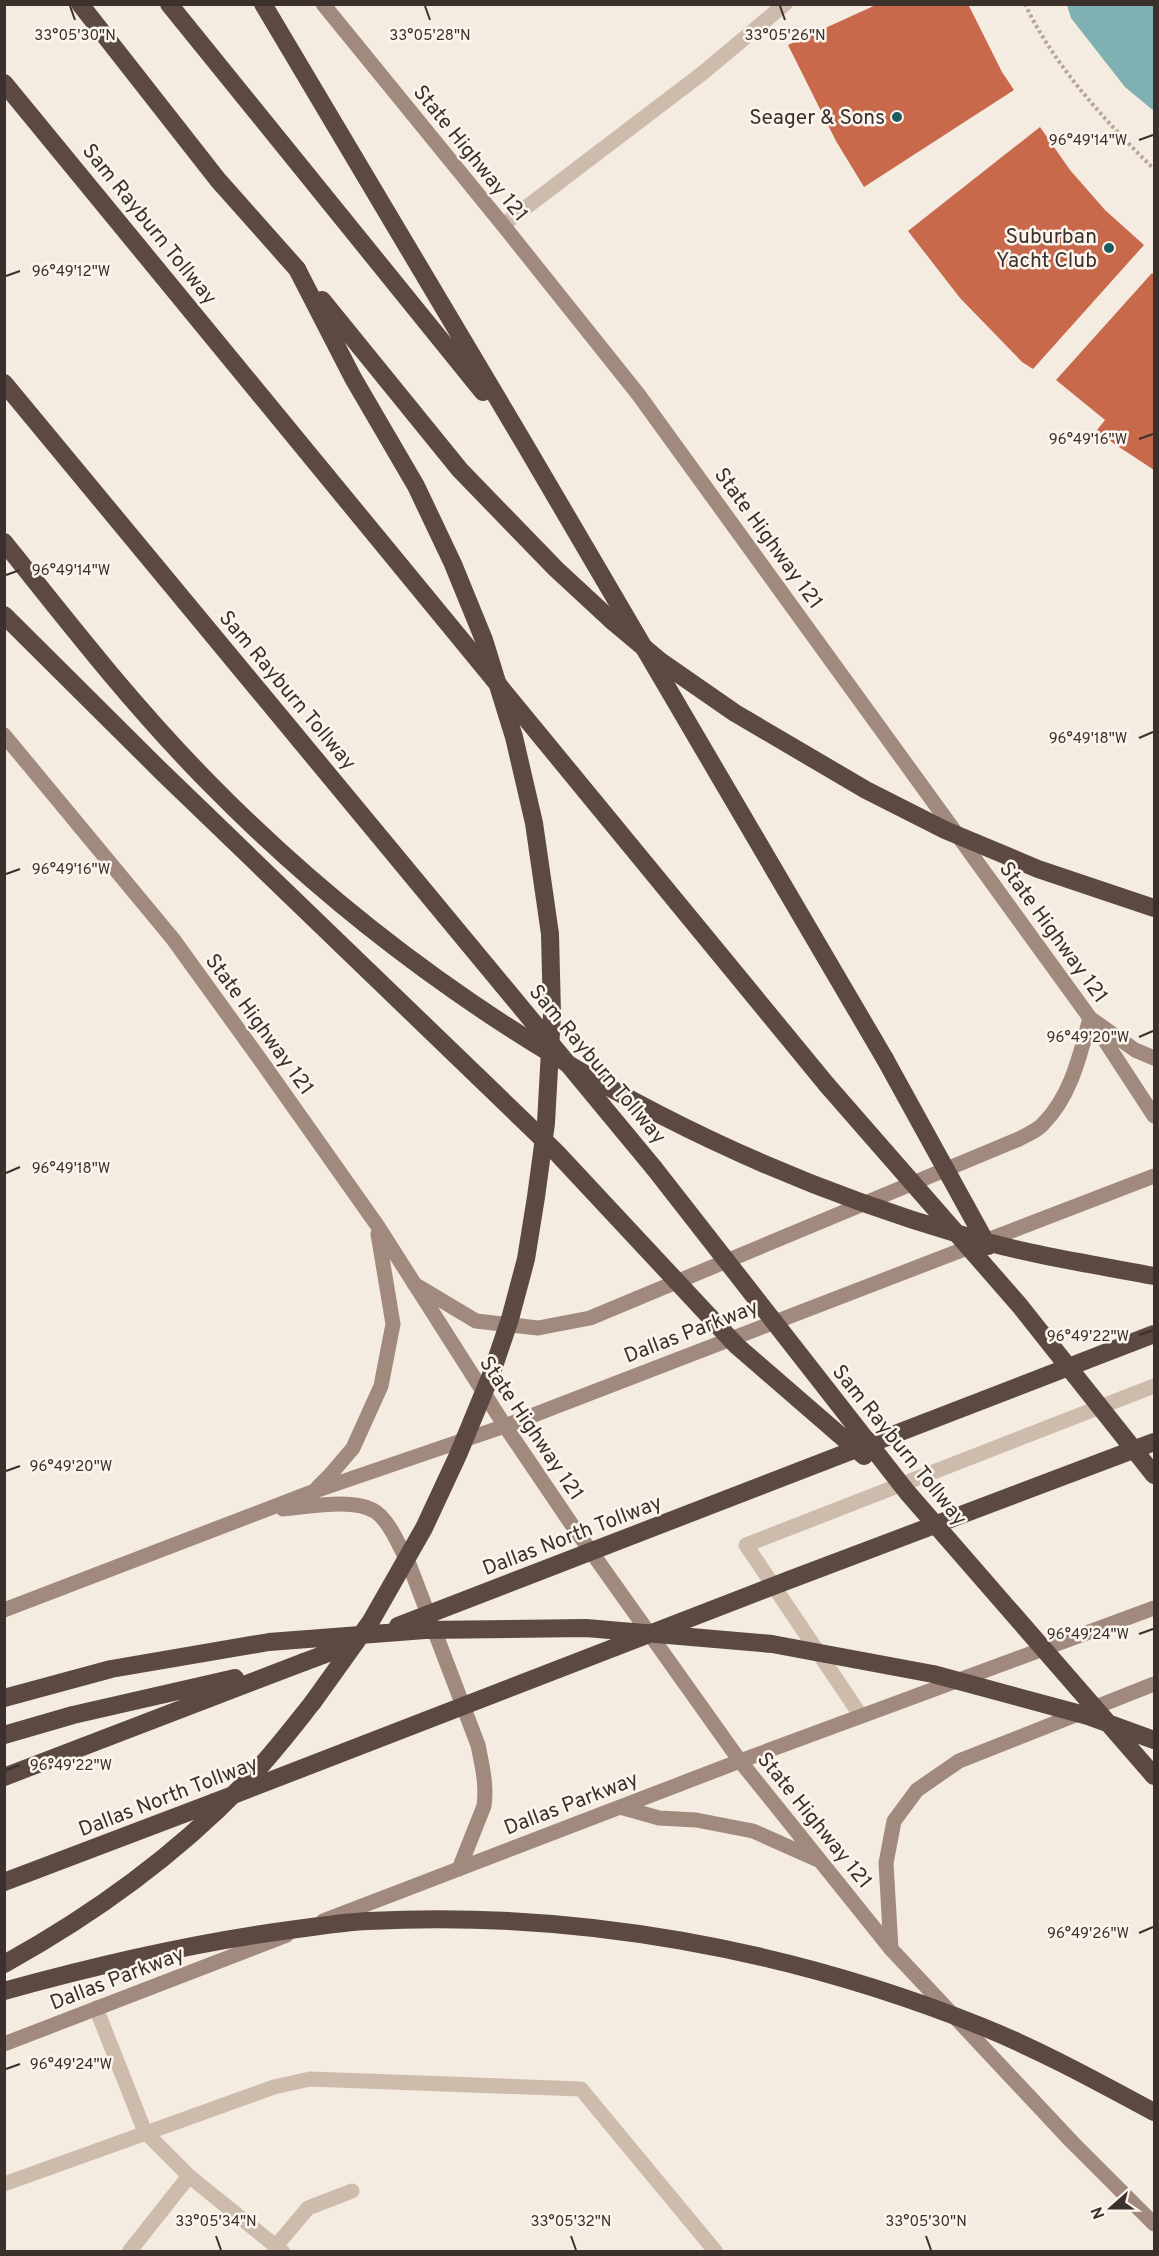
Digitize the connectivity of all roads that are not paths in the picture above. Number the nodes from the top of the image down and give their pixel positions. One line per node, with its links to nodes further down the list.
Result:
1 (80, 4): 8 (highway)
2 (169, 4): 10 (highway)
3 (263, 4): 10 (highway)
4 (323, 4): 7 (main road, State Highway 121)
5 (785, 4): 7 (lane)
6 (4, 83): 22 (highway, Sam Rayburn Tollway, bridge)
7 (503, 225): 15 (main road, State Highway 121)
8 (297, 270): 14 (highway, bridge); 47 (highway, bridge)
9 (4, 382): 29 (highway, Sam Rayburn Tollway, bridge)
10 (524, 443): 22 (highway, bridge)
11 (4, 542): 20 (highway, bridge)
12 (4, 615): 29 (highway, bridge)
13 (4, 735): 19 (main road, State Highway 121)
14 (1155, 908)
15 (1090, 1018): 16 (main road); 17 (main road, State Highway 121); 21 (main road)
16 (1155, 1058)
17 (1155, 1116)
18 (1155, 1176): 25 (main road, Dallas Parkway)
19 (376, 1225): 21 (main road, State Highway 121); 28 (main road)
20 (1155, 1276)
21 (411, 1282): 25 (main road, State Highway 121)
22 (1020, 1306): 27 (highway, Sam Rayburn Tollway, bridge)
23 (1155, 1334): 33 (highway, Dallas North Tollway, bridge)
24 (1155, 1386): 36 (lane)
25 (505, 1426): 28 (main road, Dallas Parkway); 39 (main road, State Highway 121)
26 (1155, 1442): 45 (highway, Dallas North Tollway, bridge)
27 (1155, 1476)
28 (312, 1492): 30 (main road, Dallas Parkway)
29 (906, 1492): 40 (highway, Sam Rayburn Tollway, bridge)
30 (266, 1510): 32 (main road, Dallas Parkway); 44 (main road)
31 (1155, 1608): 36 (main road, Dallas Parkway)
32 (4, 1610)
33 (304, 1662): 37 (highway); 41 (highway, Dallas North Tollway)
34 (1155, 1684): 46 (main road)
35 (4, 1698): 38 (highway, bridge)
36 (861, 1716): 39 (main road, Dallas Parkway)
37 (4, 1735)
38 (1155, 1740)
39 (740, 1761): 42 (main road, Dallas Parkway); 43 (main road, State Highway 121)
40 (1155, 1776)
41 (4, 1777)
42 (620, 1807): 43 (main road); 44 (main road, Dallas Parkway)
43 (821, 1861): 46 (main road, State Highway 121)
44 (459, 1869): 49 (main road, Dallas Parkway)
45 (4, 1882)
46 (891, 1949): 56 (main road, State Highway 121)
47 (4, 1964)
48 (4, 1991): 51 (highway, bridge)
49 (96, 2008): 50 (main road, Dallas Parkway); 52 (lane)
50 (4, 2044)
51 (1155, 2112)
52 (145, 2132): 53 (lane); 54 (lane); 59 (lane)
53 (189, 2176): 57 (lane); 58 (lane)
54 (4, 2184)
55 (352, 2192): 57 (lane)
56 (1155, 2224)
57 (279, 2248)
58 (129, 2252)
59 (716, 2252)

